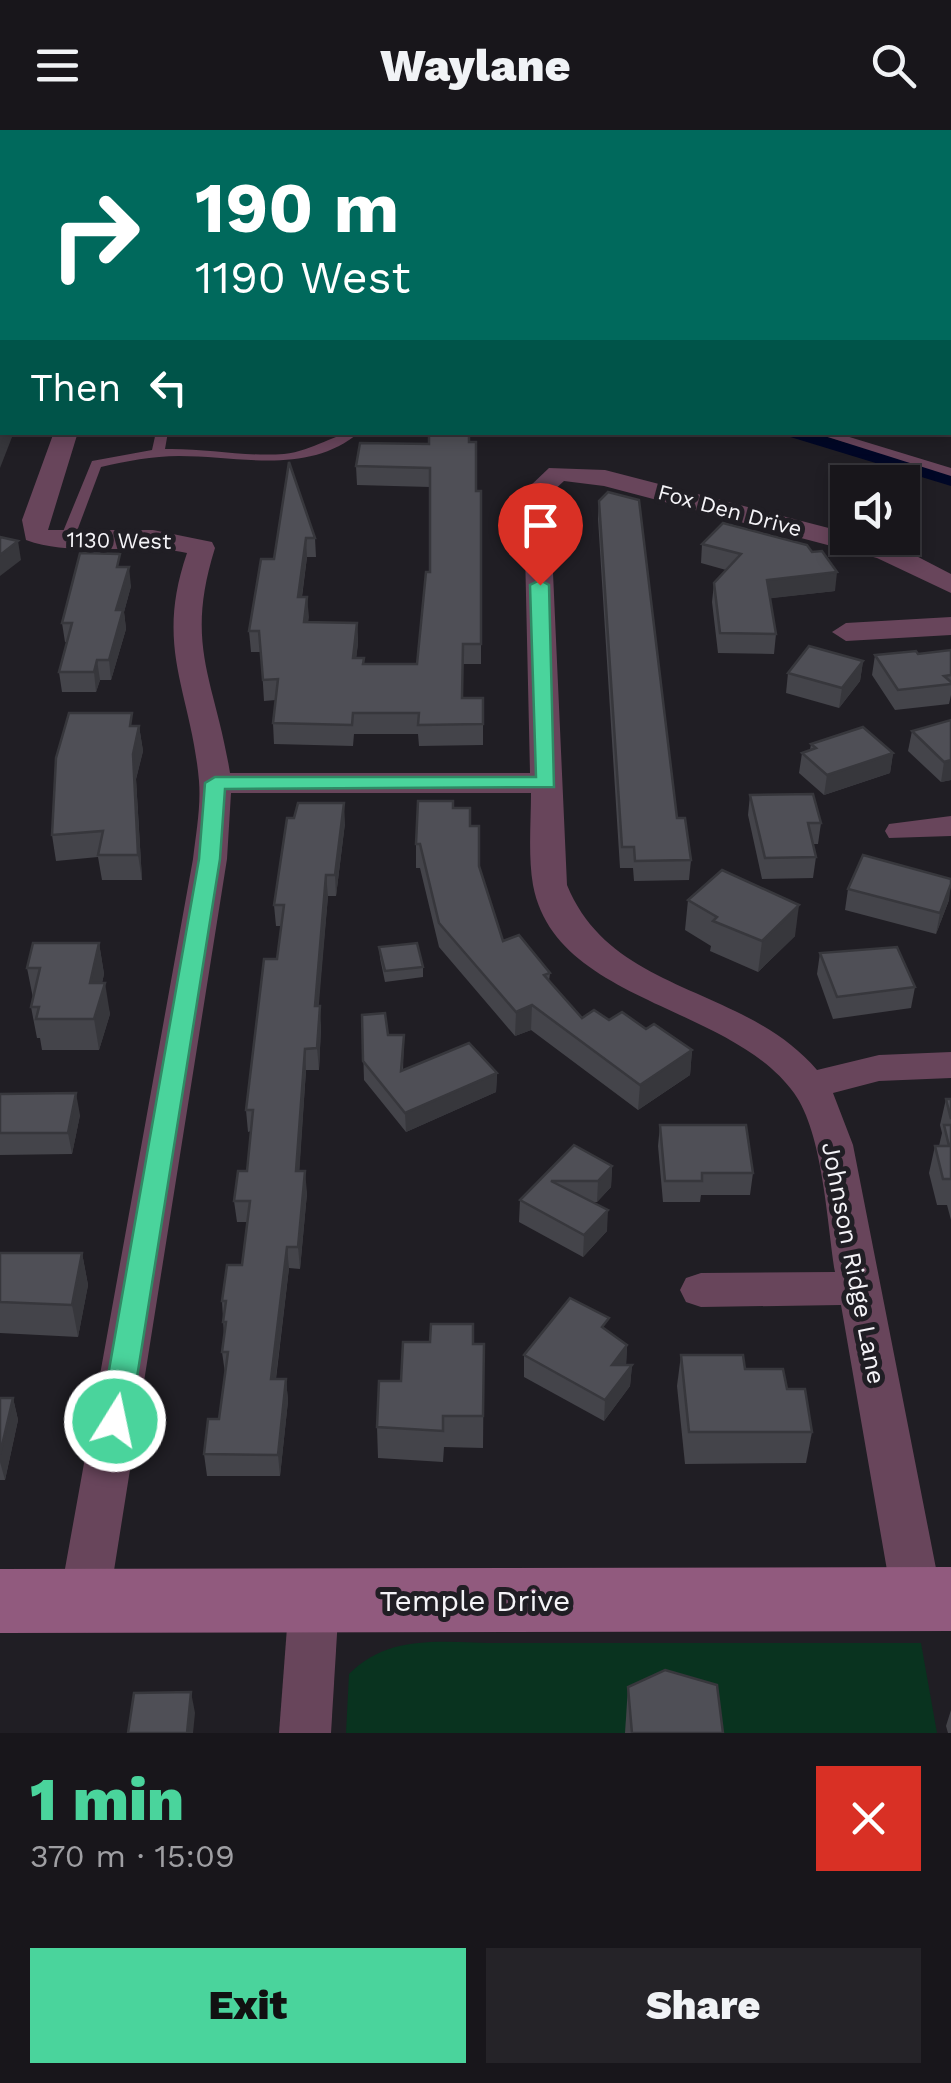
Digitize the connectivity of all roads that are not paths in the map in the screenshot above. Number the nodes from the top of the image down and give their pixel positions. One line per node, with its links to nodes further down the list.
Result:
1 (65, 435): 8 (street, 1130 West)
2 (161, 435): 5 (lane)
3 (350, 435): 5 (lane)
4 (828, 435): 6 (lane)
5 (158, 453): 8 (lane)
6 (951, 472)
7 (558, 473): 9 (street, Fox Den Drive); 13 (street, Johnson Ridge Lane)
8 (67, 538): 12 (street, 1130 West)
9 (951, 585)
10 (951, 626): 11 (street)
11 (846, 632)
12 (215, 783): 13 (street); 23 (street)
13 (546, 783): 17 (street, Johnson Ridge Lane)
14 (951, 826): 15 (street)
15 (901, 831)
16 (951, 1065): 17 (street)
17 (809, 1085): 18 (street, Johnson Ridge Lane)
18 (858, 1288): 19 (street); 20 (street, Johnson Ridge Lane)
19 (700, 1290)
20 (934, 1599): 21 (street, Temple Drive)
21 (314, 1601): 23 (street, Temple Drive); 24 (street)
22 (0, 1602): 23 (street, Temple Drive)
23 (84, 1602)
24 (306, 1733)

